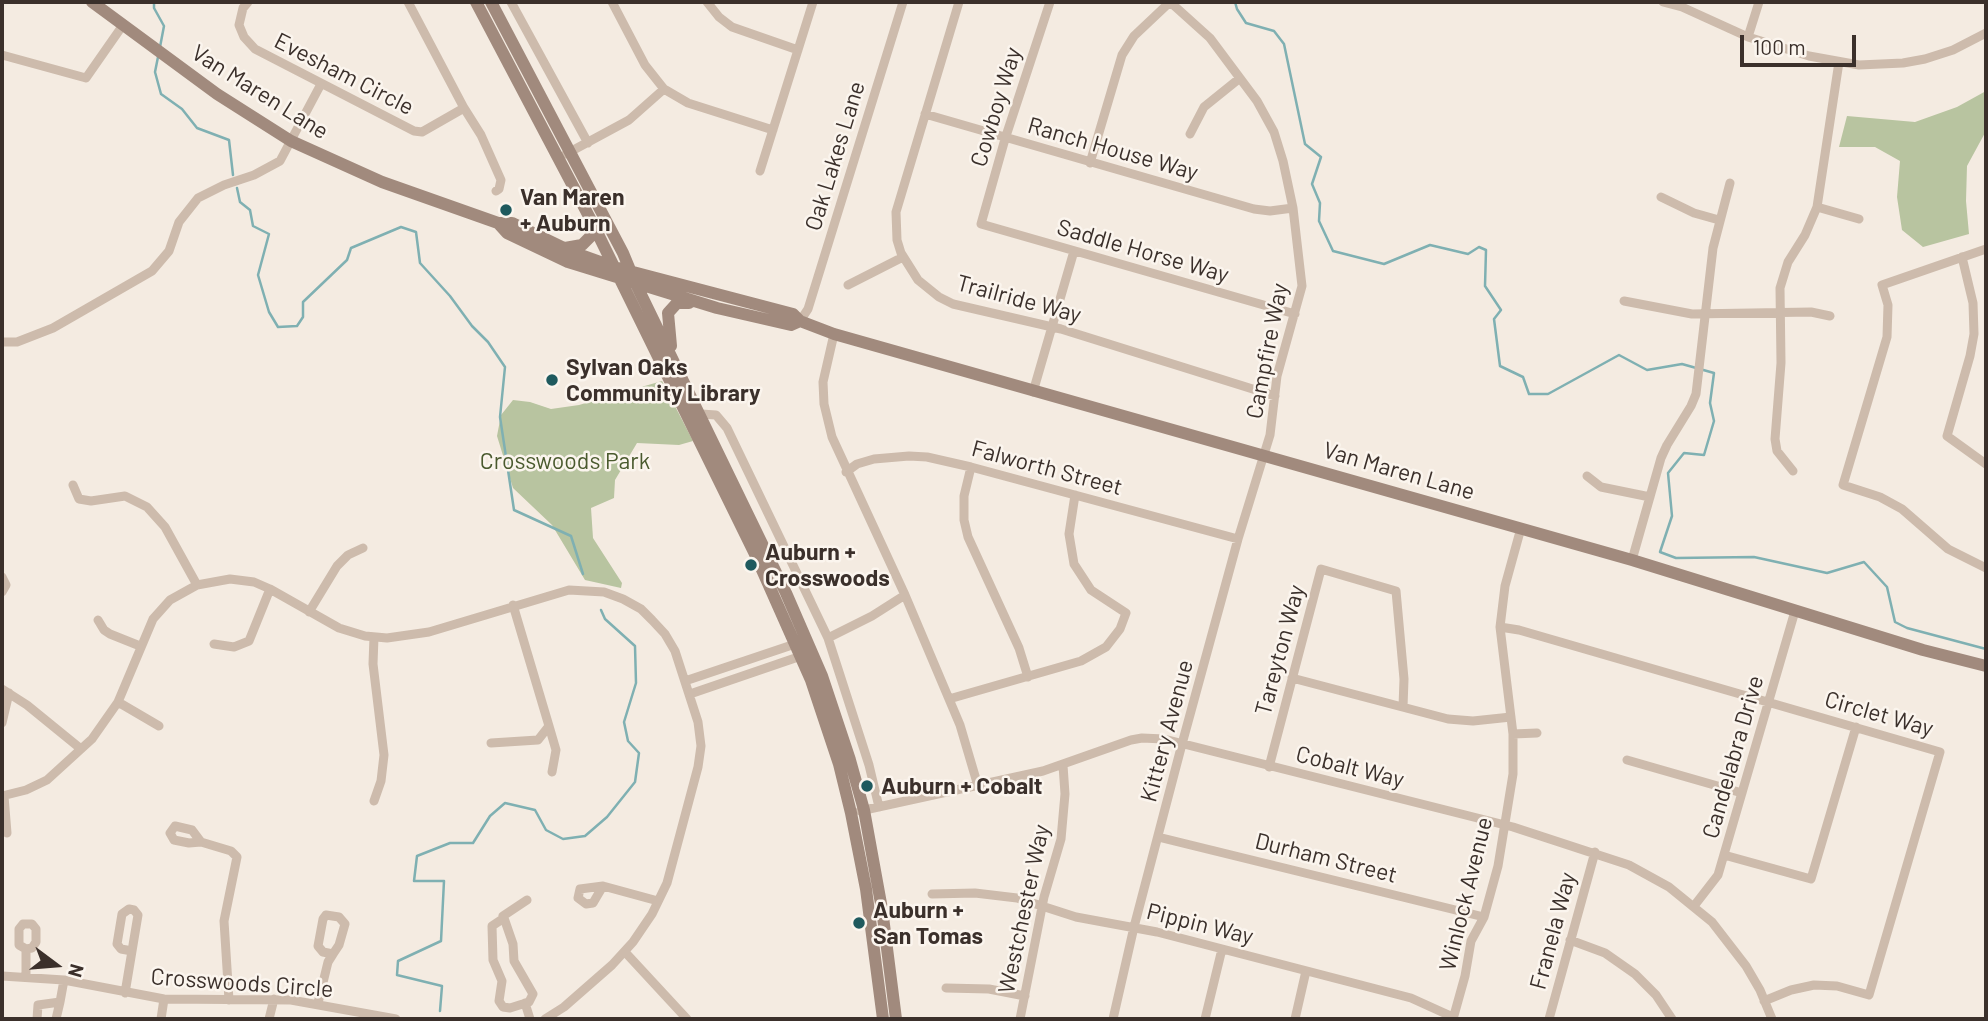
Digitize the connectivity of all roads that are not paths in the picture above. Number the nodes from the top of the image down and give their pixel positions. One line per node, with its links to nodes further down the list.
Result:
1 (92, 2): 16 (main road, Van Maren Lane)
2 (248, 2): 23 (street, Evesham Circle)
3 (408, 2): 25 (street)
4 (476, 2): 33 (main road)
5 (491, 2): 32 (main road)
6 (511, 2): 31 (street)
7 (612, 2): 24 (street)
8 (706, 2): 19 (street)
9 (813, 2): 19 (street)
10 (903, 2): 60 (street, Oak Lakes Lane)
11 (959, 2): 26 (street, Trailride Way)
12 (1049, 2): 29 (street, Cowboy Way)
13 (1170, 2): 22 (street, Campfire Way); 34 (street)
14 (1667, 2): 18 (street)
15 (1759, 2): 18 (street)
16 (123, 25): 20 (street); 30 (main road, Van Maren Lane)
17 (1986, 33): 21 (street)
18 (1748, 37): 21 (street)
19 (798, 50): 27 (street)
20 (2, 55)
21 (1839, 62): 39 (street)
22 (1240, 78): 28 (street); 40 (street, Campfire Way)
23 (321, 84): 25 (street, Evesham Circle); 30 (street)
24 (664, 89): 27 (street); 31 (street)
25 (464, 107): 37 (street)
26 (925, 114): 29 (street, Ranch House Way); 49 (street, Trailride Way)
27 (772, 130): 35 (street)
28 (1190, 134)
29 (1005, 139): 34 (street, Ranch House Way); 44 (street, Cowboy Way)
30 (291, 141): 43 (main road, Van Maren Lane); 63 (street)
31 (588, 143): 32 (street)
32 (572, 152): 33 (street); 52 (main road)
33 (558, 157): 45 (main road)
34 (1090, 163): 40 (street, Ranch House Way)
35 (760, 171)
36 (1730, 183): 42 (street)
37 (496, 191)
38 (1661, 197): 42 (street)
39 (1817, 207): 41 (street); 56 (street)
40 (1293, 208): 57 (street, Campfire Way)
41 (1859, 219)
42 (1719, 220): 58 (street)
43 (498, 223): 46 (main road, Van Maren Lane); 51 (main road, Van Maren Lane)
44 (981, 224): 48 (street, Saddle Horse Way)
45 (593, 225): 46 (main road); 51 (main road)
46 (564, 248): 51 (main road, Van Maren Lane)
47 (1986, 249): 50 (street)
48 (1074, 251): 57 (street, Saddle Horse Way); 61 (street)
49 (903, 257): 53 (street); 61 (street, Trailride Way)
50 (1962, 257): 69 (street); 81 (street)
51 (616, 272): 52 (main road, Van Maren Lane); 96 (main road)
52 (632, 276): 55 (main road, Van Maren Lane); 60 (main road, Van Maren Lane); 64 (main road)
53 (848, 285)
54 (1624, 301): 58 (street)
55 (696, 303): 60 (main road, Van Maren Lane); 64 (main road)
56 (1780, 313): 58 (street); 59 (street); 71 (street)
57 (1295, 314): 66 (street, Campfire Way)
58 (1706, 315): 76 (street)
59 (1830, 316)
60 (800, 321): 62 (main road, Van Maren Lane)
61 (1052, 326): 65 (street); 66 (street, Trailride Way)
62 (834, 334): 65 (main road, Van Maren Lane); 72 (street)
63 (2, 342)
64 (673, 357): 67 (main road)
65 (1033, 392): 68 (main road, Van Maren Lane)
66 (1275, 396): 68 (street, Campfire Way)
67 (701, 414): 93 (street); 96 (main road)
68 (1265, 455): 77 (main road, Van Maren Lane); 78 (street, Kittery Avenue)
69 (1986, 464)
70 (971, 467): 72 (street, Falworth Street); 75 (street, Falworth Street); 98 (street)
71 (1793, 471)
72 (846, 472): 86 (street)
73 (1587, 476): 76 (street)
74 (73, 485): 83 (street)
75 (1075, 495): 78 (street, Falworth Street); 98 (street)
76 (1650, 497): 80 (street)
77 (1521, 528): 80 (main road, Van Maren Lane); 91 (street, Winlock Avenue)
78 (1238, 539): 115 (street, Kittery Avenue)
79 (363, 548): 89 (street)
80 (1632, 560): 88 (main road, Van Maren Lane)
81 (1986, 568)
82 (2, 577): 85 (street)
83 (197, 585): 84 (street); 95 (street)
84 (270, 589): 89 (street); 94 (street)
85 (2, 592)
86 (905, 595): 93 (street); 103 (street)
87 (513, 606): 92 (street); 100 (street); 110 (street)
88 (1795, 611): 97 (main road, Van Maren Lane); 105 (street, Candelabra Drive)
89 (309, 612): 92 (street)
90 (98, 620): 95 (street)
91 (1500, 626): 105 (street, Circlet Way); 107 (street, Winlock Avenue)
92 (374, 637): 124 (street)
93 (828, 638): 125 (street)
94 (214, 644)
95 (140, 646): 104 (street)
96 (804, 648): 100 (street); 102 (street); 126 (main road)
97 (1986, 666)
98 (1028, 677): 103 (street)
99 (1292, 678): 106 (street); 106 (street, Tareyton Way); 119 (street, Tareyton Way)
100 (685, 681): 102 (street)
101 (5, 691): 108 (street); 116 (street)
102 (690, 694): 136 (street)
103 (949, 699): 121 (street)
104 (118, 702): 109 (street); 116 (street)
105 (1769, 702): 111 (street, Circlet Way); 122 (street, Candelabra Drive)
106 (1403, 707): 107 (street)
107 (1511, 717): 113 (street, Winlock Avenue)
108 (2, 723)
109 (159, 726)
110 (550, 726): 114 (street); 120 (street)
111 (1856, 727): 132 (street); 158 (street, Circlet Way)
112 (1538, 733): 113 (street)
113 (1513, 734): 127 (street, Winlock Avenue)
114 (491, 743)
115 (1182, 744): 118 (street, Cobalt Way); 119 (street, Cobalt Way); 129 (street, Kittery Avenue)
116 (81, 750): 123 (street)
117 (1627, 760): 122 (street)
118 (1063, 765): 121 (street, Cobalt Way); 137 (street, Westchester Way)
119 (1269, 767): 127 (street, Cobalt Way)
120 (552, 772)
121 (978, 786): 125 (street, Cobalt Way)
122 (1742, 793): 132 (street, Candelabra Drive)
123 (3, 796): 128 (street)
124 (374, 801)
125 (878, 807): 126 (street, Cobalt Way)
126 (858, 811): 172 (main road); 173 (main road)
127 (1504, 825): 131 (street, Cobalt Way); 140 (street, Winlock Avenue)
128 (7, 833)
129 (1158, 837): 140 (street, Durham Street); 141 (street, Kittery Avenue)
130 (201, 842): 157 (street)
131 (1595, 852): 138 (street, Cobalt Way); 142 (street, Franela Way)
132 (1724, 855): 138 (street, Candelabra Drive)
133 (603, 886): 136 (street)
134 (932, 894): 137 (street, Pippin Way)
135 (527, 900): 139 (street)
136 (658, 901): 146 (street)
137 (1043, 906): 141 (street, Pippin Way); 154 (street, Westchester Way)
138 (1694, 906): 158 (street, Cobalt Way)
139 (504, 918): 161 (street); 161 (street)
140 (1484, 918): 163 (street, Winlock Avenue)
141 (1134, 927): 144 (street, Pippin Way); 175 (street, Kittery Avenue)
142 (1570, 940): 178 (street, Franela Way); 179 (street)
143 (26, 949): 150 (street)
144 (1222, 949): 148 (street, Pippin Way); 176 (street)
145 (132, 951): 153 (street)
146 (625, 952): 170 (street); 171 (street)
147 (334, 954): 160 (street)
148 (1306, 971): 163 (street, Pippin Way); 177 (street)
149 (2, 976): 150 (street, Crosswoods Circle)
150 (26, 976): 151 (street, Crosswoods Circle)
151 (64, 979): 153 (street, Crosswoods Circle); 159 (street)
152 (946, 988): 154 (street)
153 (125, 993): 155 (street, Crosswoods Circle)
154 (1025, 996): 174 (street, Westchester Way)
155 (164, 999): 157 (street, Crosswoods Circle); 166 (street)
156 (274, 999): 157 (street, Crosswoods Circle); 160 (street, Crosswoods Circle); 167 (street)
157 (229, 1000)
158 (1765, 1001): 180 (street, Cobalt Way)
159 (60, 1002): 164 (street); 165 (street)
160 (318, 1003): 162 (street, Crosswoods Circle)
161 (525, 1003): 169 (street)
162 (369, 1017): 168 (street, Crosswoods Circle)
163 (1453, 1018)
164 (37, 1019)
165 (57, 1019)
166 (161, 1019)
167 (269, 1019)
168 (396, 1019)
169 (530, 1019)
170 (545, 1019)
171 (687, 1019)
172 (883, 1019)
173 (896, 1019)
174 (1020, 1019)
175 (1113, 1019)
176 (1205, 1019)
177 (1295, 1019)
178 (1549, 1019)
179 (1672, 1019)
180 (1772, 1019)

